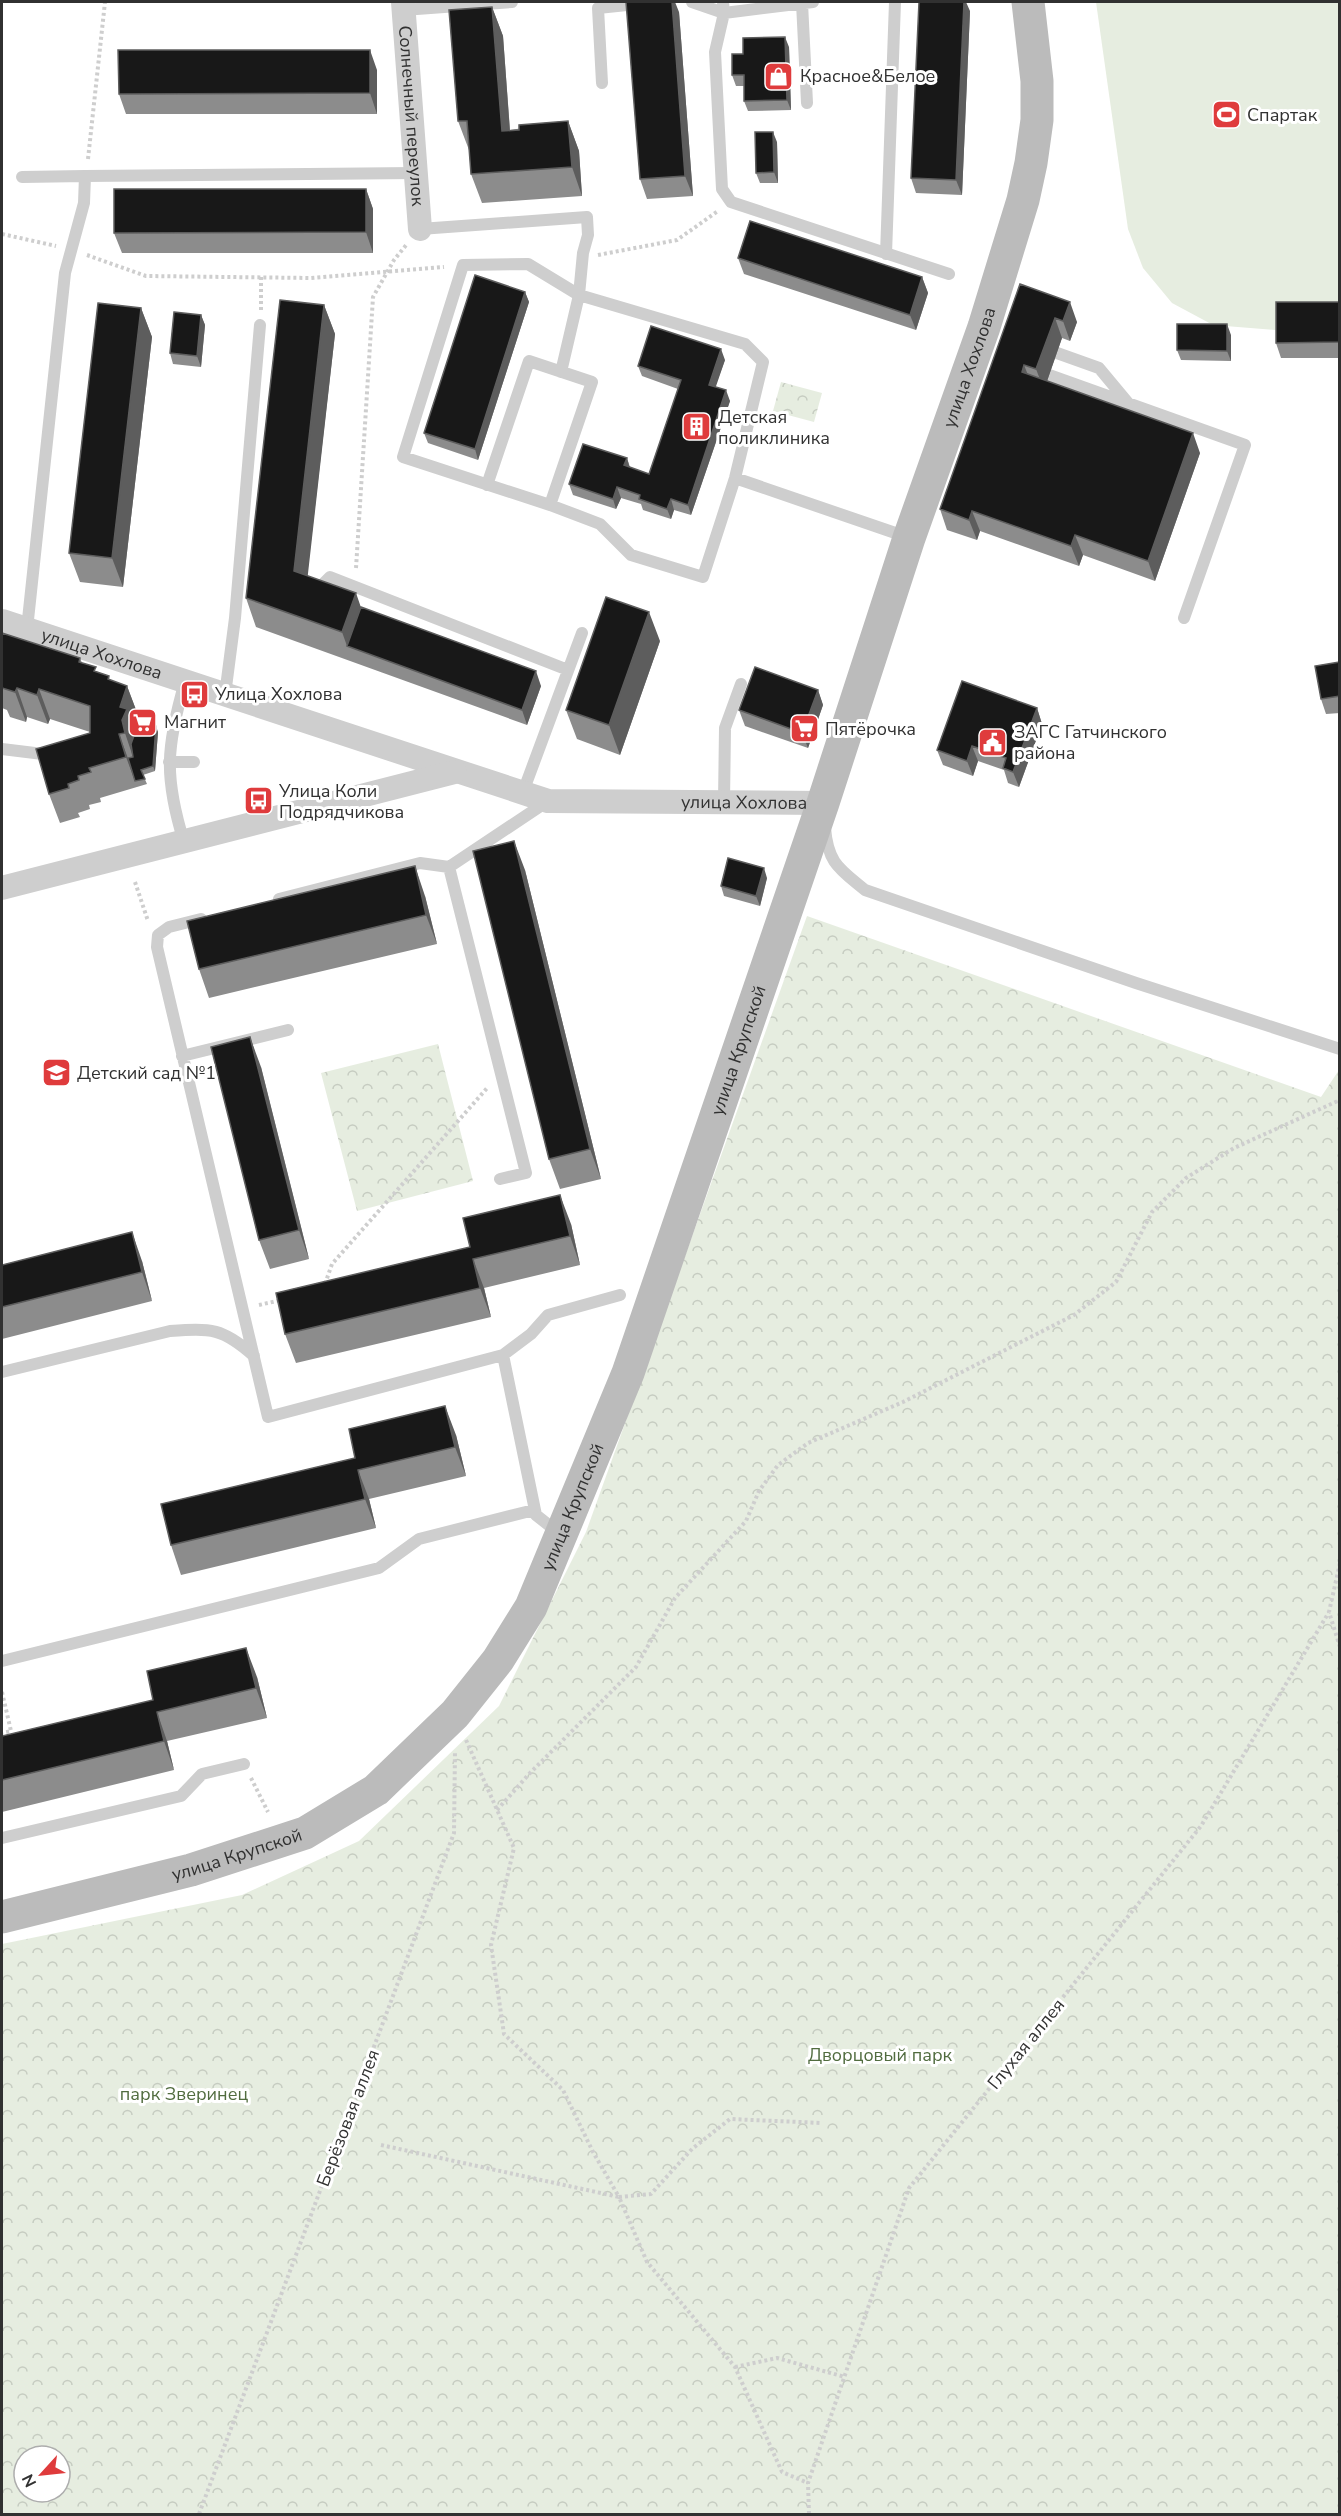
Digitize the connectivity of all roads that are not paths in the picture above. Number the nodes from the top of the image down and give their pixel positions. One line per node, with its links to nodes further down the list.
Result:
1 (512, 2): 7 (lane)
2 (656, 2): 9 (lane)
3 (692, 2): 8 (lane)
4 (808, 2): 8 (lane); 10 (lane)
5 (895, 2): 15 (lane)
6 (1028, 2): 26 (street, улица Хохлова)
7 (403, 6): 11 (street, Солнечный переулок)
8 (723, 8): 15 (lane)
9 (602, 83)
10 (807, 103)
11 (416, 173): 12 (lane); 14 (street, Солнечный переулок)
12 (85, 176): 13 (lane); 30 (lane)
13 (22, 177)
14 (420, 229): 17 (lane)
15 (886, 254): 16 (lane)
16 (949, 274)
17 (579, 295): 20 (lane); 23 (lane); 24 (lane)
18 (260, 325): 35 (lane)
19 (1057, 353): 22 (lane)
20 (561, 372): 24 (lane); 25 (lane)
21 (1049, 375): 22 (lane)
22 (1130, 404): 28 (lane)
23 (735, 478): 25 (lane); 26 (lane)
24 (488, 485): 25 (lane)
25 (550, 505)
26 (909, 538): 46 (street, улица Хохлова)
27 (314, 593): 32 (lane)
28 (1184, 618)
29 (2, 621): 30 (street, улица Хохлова)
30 (27, 629): 33 (street, улица Хохлова)
31 (582, 633): 32 (lane)
32 (568, 670): 42 (lane)
33 (185, 682): 35 (street, улица Хохлова); 39 (lane)
34 (741, 684): 45 (lane)
35 (225, 695): 36 (street, улица Хохлова)
36 (374, 745): 41 (street, улица Хохлова); 43 (street)
37 (2, 749): 38 (lane)
38 (62, 753)
39 (169, 762): 40 (lane); 47 (lane)
40 (194, 762)
41 (455, 772): 42 (street, улица Хохлова); 43 (street)
42 (523, 792): 44 (street, улица Хохлова)
43 (368, 794): 47 (street)
44 (548, 801): 45 (street, улица Хохлова); 48 (lane)
45 (724, 802): 46 (street, улица Хохлова)
46 (823, 803): 53 (lane); 61 (street, улица Крупской)
47 (184, 843): 49 (street)
48 (449, 867): 50 (lane); 55 (lane)
49 (2, 888)
50 (272, 901)
51 (215, 915): 54 (lane)
52 (288, 1030): 54 (lane)
53 (1340, 1049)
54 (182, 1056): 58 (lane)
55 (500, 1179)
56 (620, 1295): 57 (lane)
57 (503, 1355): 58 (lane); 60 (lane)
58 (254, 1356): 59 (lane)
59 (2, 1372)
60 (534, 1510): 61 (lane); 62 (lane)
61 (561, 1534): 65 (street, улица Крупской)
62 (2, 1661)
63 (244, 1764): 64 (lane)
64 (2, 1838)
65 (2, 1917)

